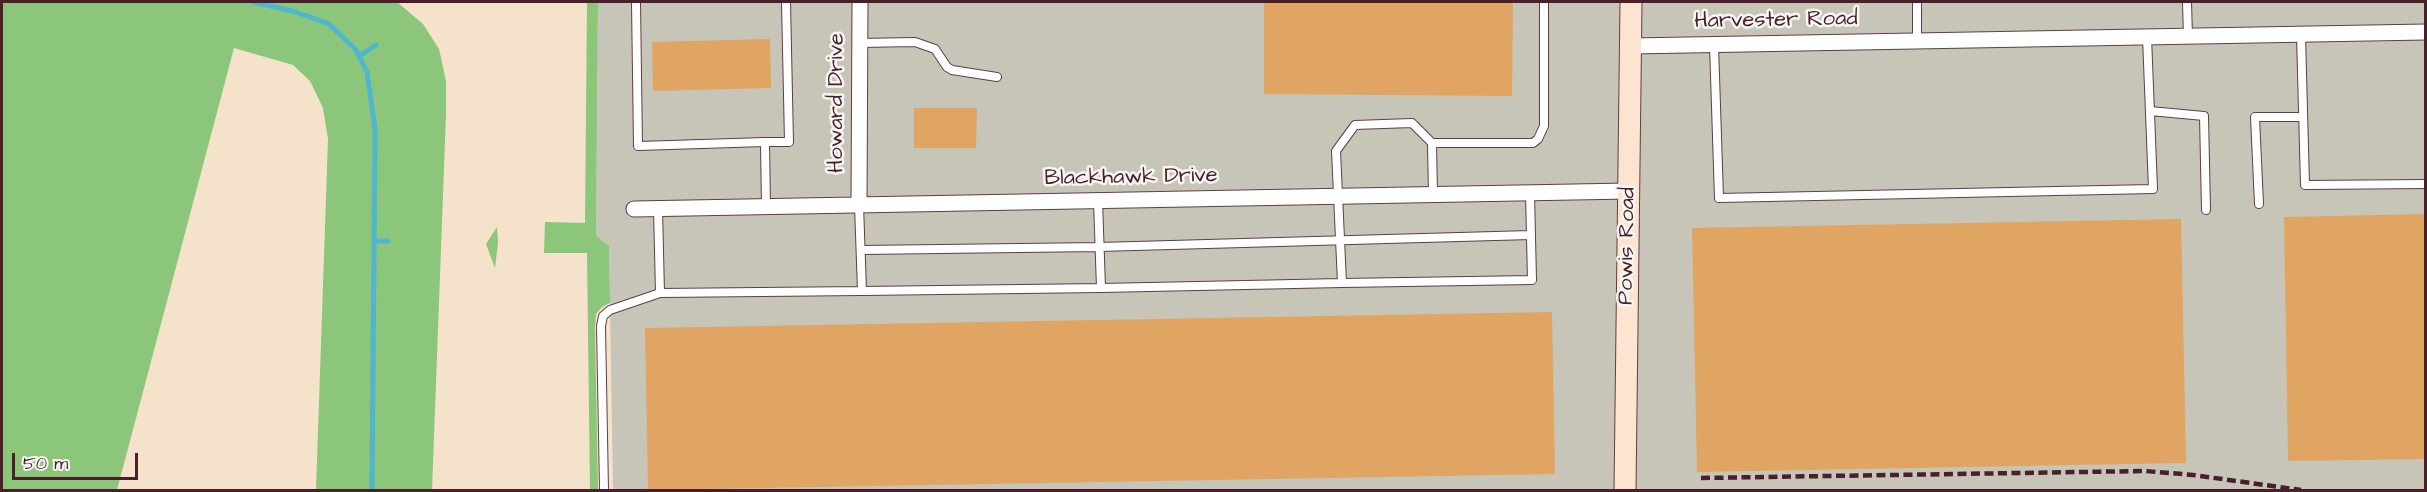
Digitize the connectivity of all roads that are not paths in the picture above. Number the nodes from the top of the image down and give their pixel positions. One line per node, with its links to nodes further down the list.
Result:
1 (636, 2): 19 (lane)
2 (786, 2): 19 (lane)
3 (860, 2): 13 (street, Howard Drive)
4 (1544, 2): 20 (lane)
5 (1631, 2): 15 (street, Powis Road)
6 (1917, 2): 12 (lane)
7 (2187, 2): 11 (lane)
8 (2426, 32): 9 (street, Harvester Road)
9 (2301, 35): 11 (street, Harvester Road); 18 (lane)
10 (2146, 37): 11 (street, Harvester Road); 12 (street, Harvester Road); 17 (lane)
11 (2188, 37)
12 (1917, 41): 14 (street, Harvester Road)
13 (860, 43): 16 (lane); 28 (street, Howard Drive)
14 (1714, 45): 15 (street, Harvester Road); 17 (lane)
15 (1631, 46): 22 (street, Powis Road)
16 (997, 77)
17 (2150, 111): 32 (lane)
18 (2303, 117): 21 (lane); 27 (lane)
19 (765, 142): 29 (lane)
20 (1432, 144): 24 (lane); 25 (lane)
21 (2426, 184)
22 (1629, 191): 23 (street, Blackhawk Drive); 42 (street, Powis Road)
23 (1530, 194): 24 (street, Blackhawk Drive); 33 (lane)
24 (1433, 195): 25 (street, Blackhawk Drive)
25 (1338, 197): 26 (street, Blackhawk Drive); 34 (lane)
26 (1098, 201): 28 (street, Blackhawk Drive); 35 (lane)
27 (2259, 204)
28 (859, 205): 29 (street, Blackhawk Drive); 36 (lane)
29 (766, 207): 31 (street, Blackhawk Drive)
30 (633, 209): 31 (street, Blackhawk Drive)
31 (658, 209): 40 (lane)
32 (2206, 210)
33 (1531, 235): 34 (lane); 37 (lane)
34 (1340, 240): 35 (lane); 37 (lane)
35 (1099, 247): 36 (lane); 38 (lane)
36 (861, 250): 39 (lane)
37 (1342, 283): 38 (lane)
38 (1101, 288): 39 (lane)
39 (862, 291): 40 (lane)
40 (660, 293): 41 (lane)
41 (604, 490)
42 (1625, 490)

